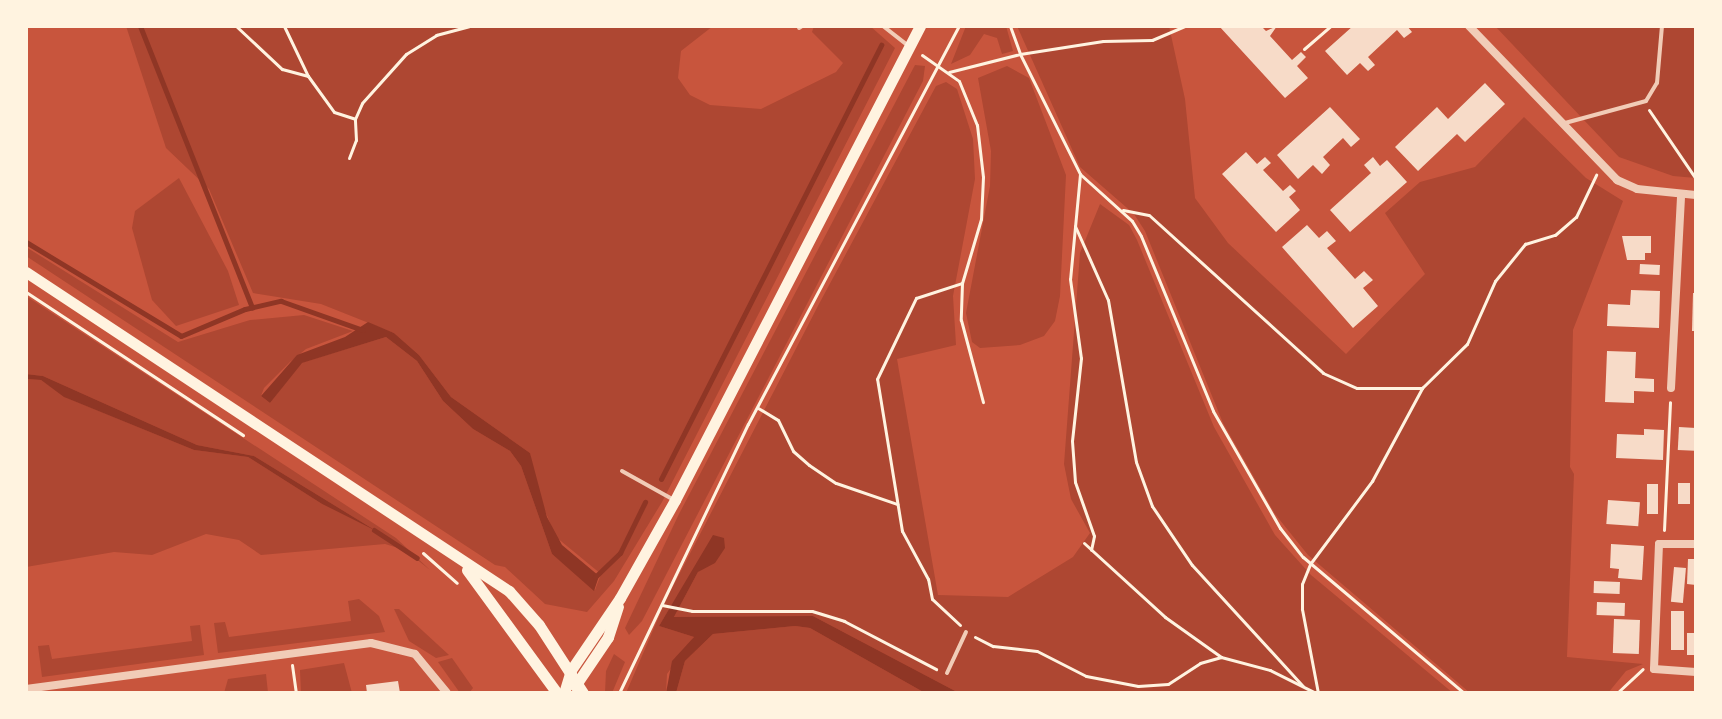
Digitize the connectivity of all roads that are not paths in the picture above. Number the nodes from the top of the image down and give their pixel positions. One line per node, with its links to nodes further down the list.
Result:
1 (883, 26): 5 (lane)
2 (920, 26): 5 (main road)
3 (1469, 26): 6 (street)
4 (1662, 26): 6 (lane)
5 (909, 46): 12 (main road)
6 (1558, 125): 7 (street)
7 (1681, 195): 8 (street); 10 (street)
8 (1696, 195)
9 (26, 272): 14 (main road)
10 (1671, 388)
11 (622, 471): 12 (lane)
12 (675, 500): 15 (main road)
13 (1696, 544): 18 (street)
14 (465, 566): 17 (main road); 23 (main road)
15 (620, 598): 17 (main road); 20 (main road)
16 (966, 632): 19 (lane)
17 (571, 670): 20 (main road); 24 (main road)
18 (1696, 672)
19 (947, 673)
20 (580, 688): 24 (main road)
21 (26, 689): 22 (street)
22 (447, 693)
23 (557, 693)
24 (566, 693)

